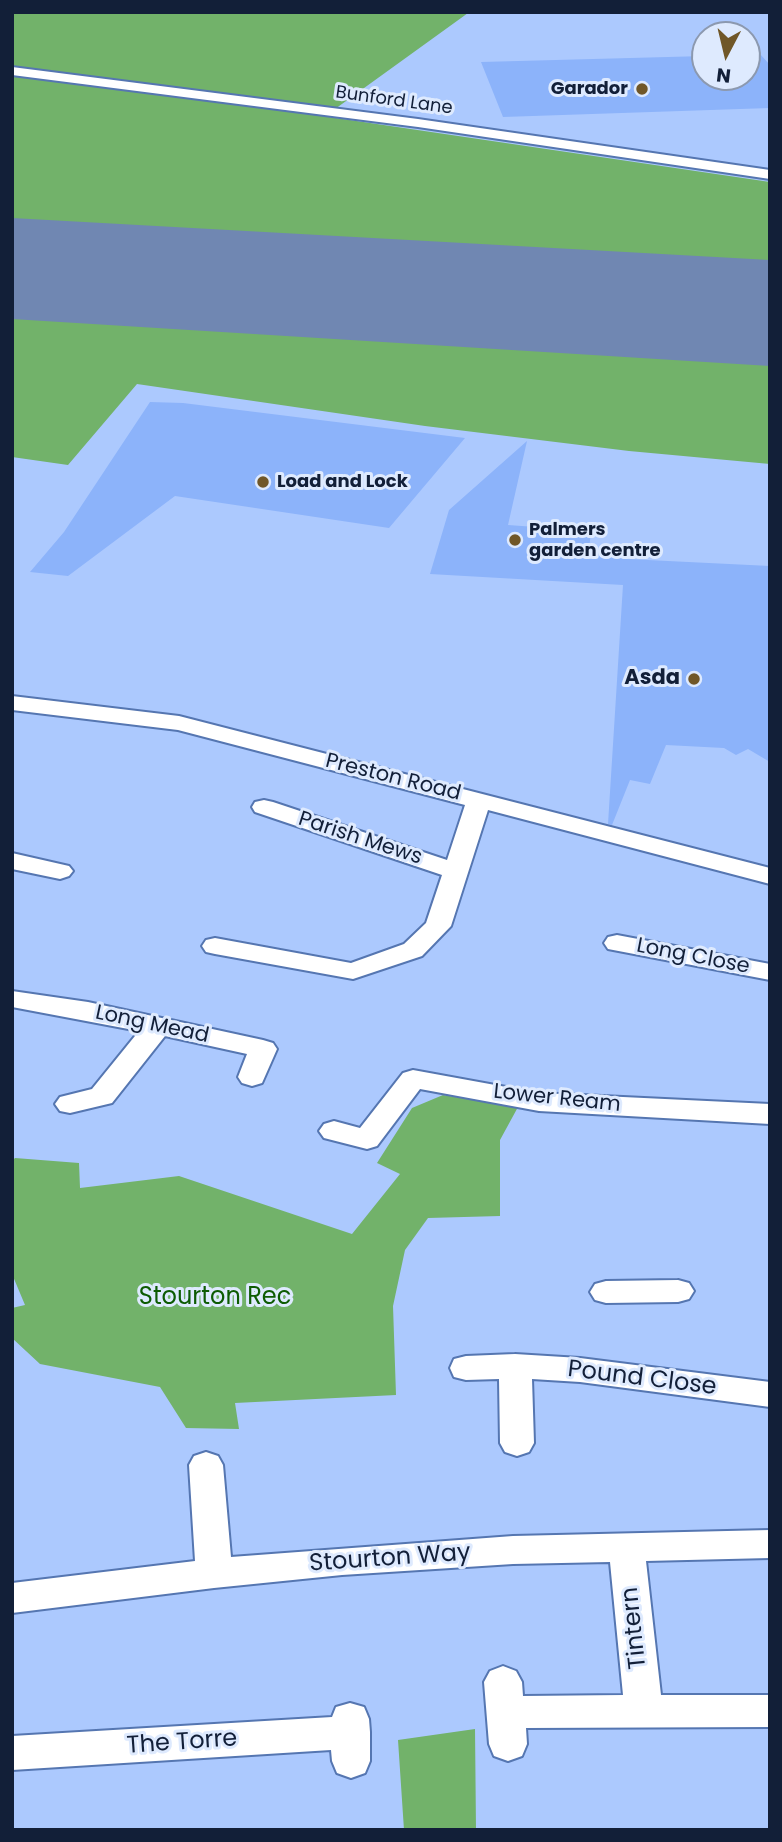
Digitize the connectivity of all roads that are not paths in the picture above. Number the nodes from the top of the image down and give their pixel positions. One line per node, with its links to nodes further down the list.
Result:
1 (12, 71): 2 (street, Bunford Lane)
2 (770, 175)
3 (12, 704): 4 (street, Preston Road)
4 (479, 800): 8 (street); 9 (street, Preston Road)
5 (264, 807): 8 (street, Parish Mews)
6 (12, 861): 7 (street)
7 (60, 871)
8 (456, 871): 11 (street)
9 (770, 876)
10 (617, 943): 12 (street, Long Close)
11 (215, 946)
12 (770, 972)
13 (12, 999): 14 (street, Long Mead)
14 (158, 1026): 15 (street, Long Mead); 16 (street)
15 (252, 1077)
16 (70, 1104)
17 (770, 1114): 18 (street, Lower Ream)
18 (334, 1130)
19 (678, 1291): 20 (street)
20 (606, 1292)
21 (515, 1366): 22 (street, Pound Close); 23 (street, Pound Close); 24 (street)
22 (467, 1368)
23 (770, 1395)
24 (517, 1443)
25 (206, 1465): 28 (street)
26 (770, 1544): 27 (street, Stourton Way)
27 (626, 1546): 28 (street, Stourton Way); 30 (street, Tintern)
28 (214, 1573): 29 (street, Stourton Way)
29 (12, 1598)
30 (645, 1710): 31 (street); 32 (street)
31 (770, 1711)
32 (505, 1713)
33 (351, 1738): 34 (street, The Torre)
34 (12, 1754)

